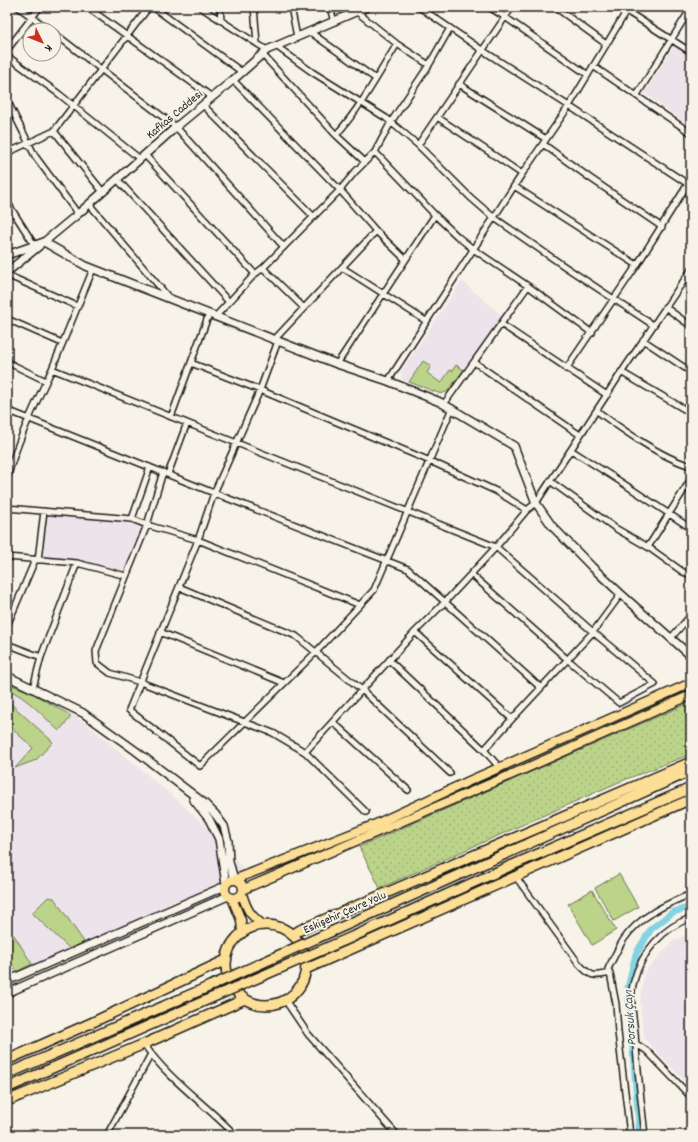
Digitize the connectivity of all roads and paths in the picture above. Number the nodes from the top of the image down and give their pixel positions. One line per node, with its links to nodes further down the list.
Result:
1 (18, 7): 20 (street)
2 (40, 7): 20 (street)
3 (87, 7): 27 (street)
4 (149, 7): 27 (street)
5 (154, 7): 43 (street)
6 (200, 7): 22 (street)
7 (220, 7): 22 (street)
8 (254, 7): 31 (street)
9 (291, 7): 28 (street)
10 (330, 7): 24 (street)
11 (367, 7): 19 (street, Kafkas Caddesi)
12 (419, 7): 25 (street)
13 (489, 7): 21 (street)
14 (512, 7): 21 (street)
15 (555, 7): 33 (street)
16 (620, 7): 18 (street)
17 (691, 8): 30 (street)
18 (628, 9): 30 (street); 33 (street)
19 (357, 12): 24 (street, Kafkas Caddesi); 32 (street)
20 (32, 17): 23 (street); 35 (street)
21 (505, 17): 36 (street); 44 (street)
22 (221, 20): 31 (street)
23 (39, 22)
24 (334, 22): 26 (street, Kafkas Caddesi)
25 (450, 28): 36 (street); 40 (street)
26 (310, 32): 28 (street, Kafkas Caddesi); 45 (street)
27 (127, 37): 42 (street); 49 (street)
28 (297, 37): 34 (street, Kafkas Caddesi)
29 (62, 39): 42 (street)
30 (672, 40): 38 (street); 48 (street)
31 (257, 43): 37 (street)
32 (397, 44): 40 (street); 45 (street)
33 (606, 44): 41 (street)
34 (276, 46): 37 (street, Kafkas Caddesi); 51 (street)
35 (7, 50)
36 (482, 50): 47 (street); 54 (street)
37 (264, 52): 43 (street, Kafkas Caddesi); 60 (street)
38 (691, 52)
39 (7, 56): 53 (street)
40 (429, 65): 56 (street)
41 (593, 66): 44 (street); 48 (street)
42 (102, 70): 53 (street); 57 (street)
43 (242, 72): 46 (street, Kafkas Caddesi)
44 (588, 74): 54 (street)
45 (376, 79): 51 (street)
46 (233, 80): 49 (street, Kafkas Caddesi); 73 (street)
47 (459, 84): 55 (street); 61 (street)
48 (637, 95): 59 (street)
49 (212, 97): 52 (street, Kafkas Caddesi)
50 (7, 100): 62 (street)
51 (362, 103): 56 (street); 60 (street)
52 (203, 105): 57 (street, Kafkas Caddesi); 79 (street)
53 (74, 106): 58 (street); 67 (street)
54 (570, 106): 61 (street); 71 (street)
55 (436, 117): 64 (street); 69 (street)
56 (391, 122): 64 (street); 65 (street)
57 (176, 127): 67 (street, Kafkas Caddesi); 85 (street)
58 (54, 131): 62 (street); 74 (street)
59 (691, 133)
60 (336, 135): 68 (street)
61 (546, 139): 63 (street)
62 (28, 142): 66 (street); 77 (street)
63 (543, 144): 69 (street); 81 (street)
64 (418, 145): 80 (street)
65 (375, 152): 68 (street); 78 (street)
66 (7, 153)
67 (142, 157): 70 (street, Kafkas Caddesi); 95 (street)
68 (365, 162): 73 (street)
69 (522, 174): 72 (street)
70 (117, 179): 74 (street, Kafkas Caddesi); 101 (street)
71 (690, 183): 81 (street)
72 (514, 186): 80 (street); 89 (street)
73 (340, 190): 79 (street); 82 (street)
74 (103, 192): 76 (street, Kafkas Caddesi)
75 (7, 202): 84 (street)
76 (89, 204): 77 (street, Kafkas Caddesi); 99 (street)
77 (78, 214): 83 (street, Kafkas Caddesi)
78 (435, 215): 86 (street); 88 (street)
79 (313, 216): 85 (street)
80 (493, 217): 86 (street); 100 (street)
81 (662, 226): 89 (street)
82 (376, 231): 88 (street); 91 (street)
83 (44, 242): 84 (street, Kafkas Caddesi); 92 (street); 94 (street)
84 (35, 246): 87 (street, Kafkas Caddesi)
85 (284, 247): 90 (street)
86 (474, 249): 97 (street); 107 (street)
87 (7, 255)
88 (405, 259): 98 (street)
89 (637, 265): 100 (street)
90 (263, 268): 95 (street); 104 (street)
91 (342, 268): 98 (street); 104 (street)
92 (93, 269): 99 (street); 102 (street)
93 (691, 270): 96 (street)
94 (7, 273): 102 (street)
95 (255, 274): 101 (street)
96 (689, 278): 103 (street)
97 (528, 286): 108 (street); 111 (street)
98 (382, 294): 107 (street); 118 (street)
99 (171, 299): 105 (street)
100 (613, 299): 109 (street); 111 (street)
101 (229, 302): 105 (street)
102 (78, 306): 114 (street)
103 (665, 307): 109 (street); 110 (street)
104 (304, 308): 113 (street)
105 (212, 315): 113 (street); 117 (street)
106 (7, 320): 114 (street)
107 (426, 321): 124 (street)
108 (501, 324): 116 (street); 120 (street)
109 (653, 325): 112 (street)
110 (691, 326)
111 (592, 333): 120 (street)
112 (643, 340): 121 (street); 122 (street)
113 (276, 341): 118 (street); 125 (street)
114 (62, 343): 119 (street)
115 (7, 362): 123 (street)
116 (474, 362): 127 (street); 135 (street)
117 (191, 363): 125 (street); 132 (street)
118 (336, 364): 124 (street)
119 (52, 368): 123 (street); 132 (street)
120 (566, 369): 126 (street)
121 (621, 372): 126 (street); 131 (street)
122 (691, 372)
123 (46, 381): 133 (street)
124 (388, 381): 127 (street)
125 (260, 390): 136 (street); 139 (street)
126 (607, 395): 130 (street)
127 (444, 404): 128 (street)
128 (452, 408): 139 (street); 147 (street)
129 (7, 410): 133 (street)
130 (597, 411): 135 (street); 140 (street)
131 (691, 413)
132 (171, 417): 134 (street)
133 (29, 419): 138 (street); 141 (street)
134 (187, 423): 136 (street); 142 (street)
135 (580, 435): 137 (street)
136 (235, 443): 146 (street); 151 (street)
137 (571, 450): 145 (street); 152 (street)
138 (10, 458): 143 (street)
139 (430, 461): 149 (street); 151 (street)
140 (691, 466)
141 (150, 467): 142 (street); 153 (street)
142 (166, 473): 146 (street); 154 (street)
143 (7, 479)
144 (691, 479): 152 (street)
145 (550, 481): 147 (street); 158 (street)
146 (214, 493): 156 (street); 161 (street)
147 (536, 503): 149 (street); 167 (street)
148 (7, 508): 150 (street)
149 (527, 510): 157 (street)
150 (44, 511): 153 (street); 160 (street)
151 (409, 511): 157 (street); 161 (street)
152 (669, 515): 155 (street); 158 (street)
153 (132, 519): 154 (street)
154 (147, 525): 156 (street); 165 (street)
155 (691, 528)
156 (198, 540): 166 (street); 169 (street)
157 (496, 547): 163 (street); 174 (street)
158 (648, 547): 164 (street)
159 (7, 557): 160 (street)
160 (36, 560): 162 (street); 171 (street)
161 (386, 562): 168 (street); 169 (street)
162 (77, 563): 165 (street); 179 (street)
163 (471, 574): 168 (street); 181 (street)
164 (691, 575)
165 (126, 576): 183 (street)
166 (179, 587): 172 (street); 177 (street)
167 (621, 594): 174 (street); 175 (street)
168 (445, 602): 173 (street); 187 (street)
169 (360, 605): 177 (street)
170 (691, 615): 175 (street)
171 (7, 626)
172 (160, 632): 183 (street); 184 (street)
173 (415, 632): 180 (street); 190 (street)
174 (593, 632): 181 (street); 181 (street)
175 (671, 638): 178 (street)
176 (7, 644): 179 (street)
177 (316, 652): 184 (street); 188 (street)
178 (691, 656)
179 (41, 658): 186 (street)
180 (389, 660): 188 (street); 193 (street)
181 (567, 660): 187 (street)
182 (7, 676): 186 (street)
183 (140, 682): 191 (street); 191 (street)
184 (284, 683): 191 (street)
185 (691, 683): 196 (main road)
186 (33, 688): 199 (street)
187 (541, 688): 190 (street)
188 (362, 690): 192 (street); 198 (street)
189 (691, 695): 207 (main road)
190 (512, 719): 193 (street)
191 (245, 722): 194 (street)
192 (333, 722): 194 (street); 201 (street)
193 (484, 750): 196 (street)
194 (305, 752): 203 (street)
195 (691, 762): 213 (highway)
196 (500, 768): 205 (main road)
197 (691, 771): 225 (highway, Eskişehir Çevre Yolu, bridge)
198 (450, 773)
199 (177, 784): 205 (street); 206 (street)
200 (691, 788): 226 (highway, Eskişehir Çevre Yolu, bridge)
201 (408, 790)
202 (691, 799): 204 (highway)
203 (366, 812)
204 (516, 877): 215 (highway); 216 (street)
205 (235, 879): 206 (main road); 207 (main road)
206 (225, 885): 209 (main road); 217 (street)
207 (243, 892): 209 (main road); 211 (main road)
208 (691, 894): 216 (street)
209 (230, 897): 212 (main road); 218 (street)
210 (691, 918): 221 (street)
211 (263, 925): 212 (highway); 213 (highway)
212 (242, 933): 214 (highway)
213 (292, 935): 215 (highway)
214 (226, 960): 219 (highway); 224 (highway)
215 (306, 969): 220 (highway)
216 (610, 973): 232 (street)
217 (7, 981)
218 (7, 993)
219 (245, 999): 220 (highway); 222 (highway)
220 (285, 1000): 231 (street)
221 (636, 1043): 227 (street); 233 (street)
222 (144, 1044): 223 (street); 228 (highway)
223 (151, 1054): 229 (street); 230 (street)
224 (7, 1060)
225 (7, 1074)
226 (7, 1088)
227 (691, 1097)
228 (7, 1101)
229 (107, 1135)
230 (235, 1135)
231 (397, 1135)
232 (630, 1135)
233 (645, 1135)

